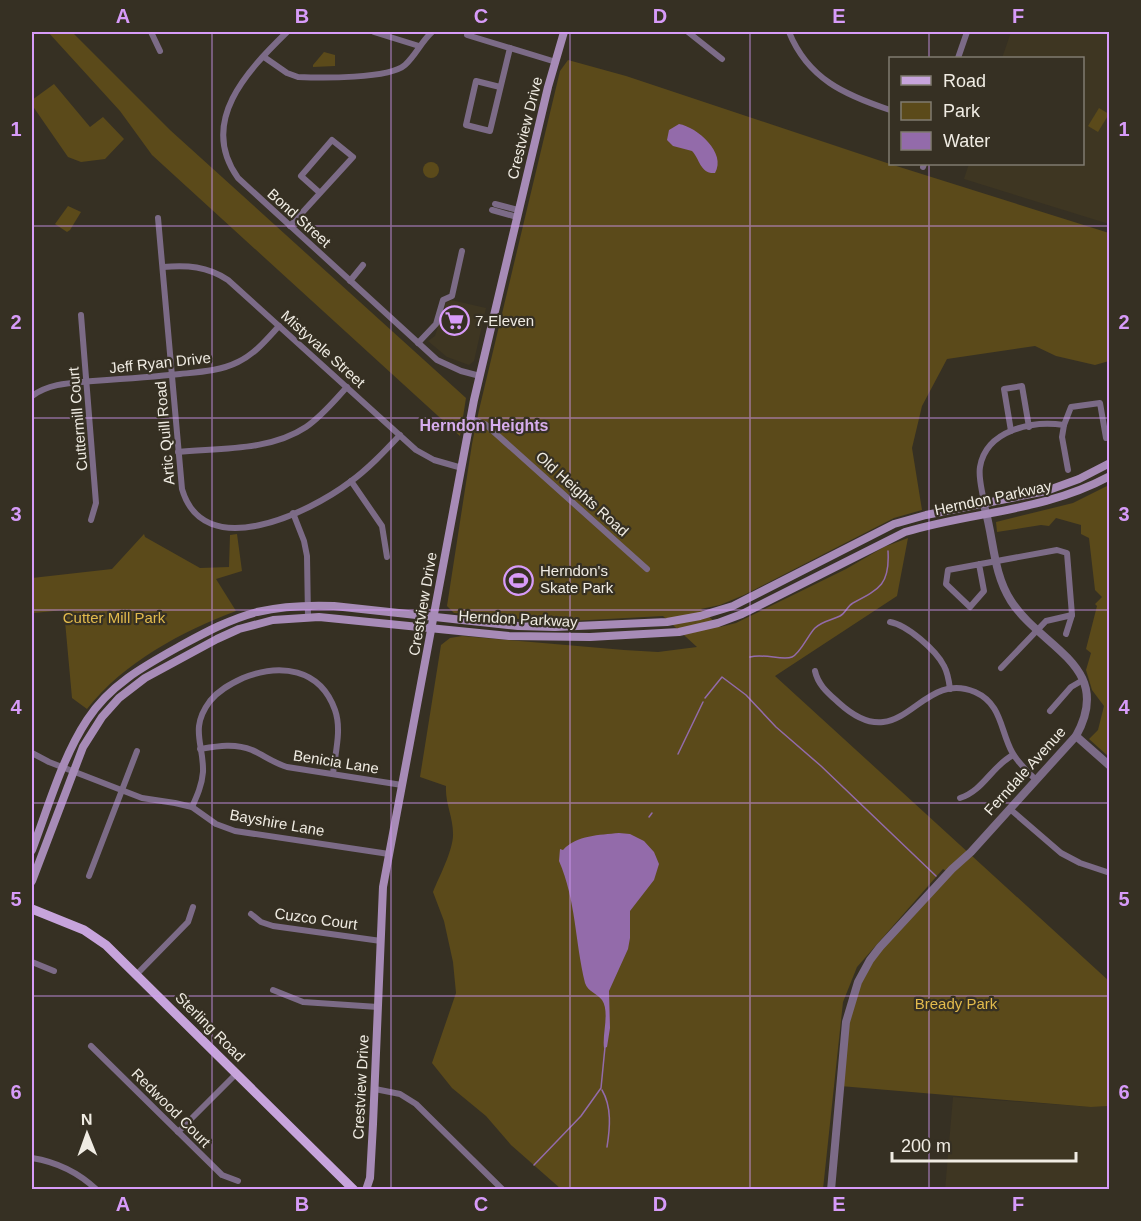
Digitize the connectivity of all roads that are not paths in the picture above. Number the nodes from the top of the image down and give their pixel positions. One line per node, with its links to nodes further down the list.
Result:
1 (151, 32): 12 (street)
2 (287, 32): 13 (street, Bond Street)
3 (374, 32): 10 (street)
4 (432, 32): 10 (street)
5 (564, 32): 15 (main road, Crestview Drive)
6 (688, 32): 16 (street)
7 (789, 32): 18 (street)
8 (965, 32): 14 (street)
9 (467, 34): 11 (street)
10 (419, 46): 13 (street)
11 (510, 48): 15 (street); 17 (street)
12 (160, 51)
13 (264, 57): 23 (street, Bond Street)
14 (958, 57)
15 (557, 58): 21 (main road, Crestview Drive)
16 (722, 59)
17 (500, 87): 17 (street)
18 (889, 109)
19 (320, 193): 19 (street); 23 (street)
20 (494, 207): 21 (street)
21 (518, 213): 32 (main road, Crestview Drive)
22 (158, 218): 26 (street, Artic Quill Road)
23 (290, 226): 27 (street, Bond Street)
24 (462, 252): 30 (street)
25 (363, 265): 27 (street)
26 (163, 267): 29 (street, Mistyvale Street); 31 (street, Artic Quill Road)
27 (350, 281): 30 (street, Bond Street)
28 (81, 315): 33 (street, Cuttermill Court)
29 (279, 326): 31 (street, Jeff Ryan Drive); 34 (street, Mistyvale Street)
30 (418, 343): 32 (street, Bond Street)
31 (172, 375): 33 (street, Jeff Ryan Drive); 42 (street, Artic Quill Road)
32 (480, 375): 36 (main road, Crestview Drive)
33 (87, 382): 35 (street, Jeff Ryan Drive); 51 (street, Cuttermill Court)
34 (347, 387): 40 (street, Mistyvale Street); 42 (street)
35 (32, 396)
36 (471, 420): 44 (main road, Crestview Drive); 55 (street, Old Heights Road)
37 (1064, 425): 38 (street, Ferndale Avenue); 41 (street); 45 (street)
38 (1029, 427): 39 (street, Ferndale Avenue); 39 (street)
39 (1011, 431): 48 (street, Ferndale Avenue)
40 (400, 435): 44 (street, Mistyvale Street); 47 (street, Artic Quill Road)
41 (1106, 438)
42 (178, 452): 49 (street, Artic Quill Road)
43 (1110, 463): 48 (main road, Herndon Parkway)
44 (462, 468): 59 (main road, Crestview Drive)
45 (1068, 470)
46 (1110, 476): 50 (main road, Herndon Parkway)
47 (351, 482): 49 (street, Artic Quill Road); 52 (street)
48 (984, 504): 50 (street, Ferndale Avenue); 59 (main road, Herndon Parkway)
49 (293, 513): 56 (street)
50 (987, 514): 53 (street, Ferndale Avenue); 61 (main road, Herndon Parkway)
51 (91, 520)
52 (387, 557)
53 (995, 561): 54 (street); 57 (street); 62 (street, Ferndale Avenue)
54 (980, 564): 54 (street)
55 (647, 569)
56 (308, 606): 58 (street); 59 (main road, Herndon Parkway); 75 (main road, Herndon Parkway)
57 (1072, 615): 62 (street); 63 (street)
58 (308, 617): 61 (main road, Herndon Parkway); 76 (main road, Herndon Parkway)
59 (435, 617): 61 (main road, Crestview Drive)
60 (890, 622): 67 (street)
61 (433, 627): 79 (main road, Crestview Drive)
62 (1036, 630): 64 (street); 66 (street, Ferndale Avenue)
63 (1066, 634)
64 (1001, 668)
65 (814, 671): 67 (street)
66 (1083, 680): 68 (street); 69 (street, Ferndale Avenue)
67 (950, 689): 73 (street)
68 (1050, 711)
69 (1076, 736): 74 (street); 78 (street, Ferndale Avenue)
70 (200, 748): 77 (street, Benicia Lane); 77 (street); 82 (street)
71 (137, 752): 80 (street)
72 (32, 753): 75 (street, Bayshire Lane)
73 (1013, 755): 78 (street); 81 (street)
74 (1110, 766)
75 (63, 768): 76 (street, Bayshire Lane); 84 (main road, Herndon Parkway)
76 (74, 772): 80 (street, Bayshire Lane); 88 (main road, Herndon Parkway)
77 (333, 774): 79 (street, Benicia Lane)
78 (1036, 780): 83 (street, Ferndale Avenue)
79 (402, 785): 85 (main road, Crestview Drive)
80 (122, 791): 82 (street, Bayshire Lane); 87 (street)
81 (960, 798)
82 (192, 807): 85 (street, Bayshire Lane)
83 (1010, 809): 86 (street); 108 (street, Ferndale Avenue)
84 (32, 850)
85 (389, 854): 92 (main road, Crestview Drive)
86 (1110, 873)
87 (89, 876)
88 (32, 881)
89 (194, 907): 95 (street)
90 (32, 909): 95 (main road, Sterling Road)
91 (251, 914): 92 (street, Cuzco Court)
92 (381, 941): 97 (main road, Crestview Drive)
93 (32, 962): 94 (street)
94 (54, 971)
95 (136, 975): 99 (main road, Sterling Road)
96 (273, 990): 97 (street)
97 (378, 1007): 100 (main road, Crestview Drive)
98 (91, 1046): 101 (street, Redwood Court)
99 (236, 1074): 101 (street); 105 (main road, Sterling Road)
100 (375, 1089): 106 (main road, Crestview Drive); 107 (street)
101 (178, 1132): 103 (street, Redwood Court)
102 (32, 1158): 104 (street)
103 (238, 1181)
104 (97, 1190)
105 (354, 1190)
106 (366, 1190)
107 (503, 1190)
108 (831, 1190)

